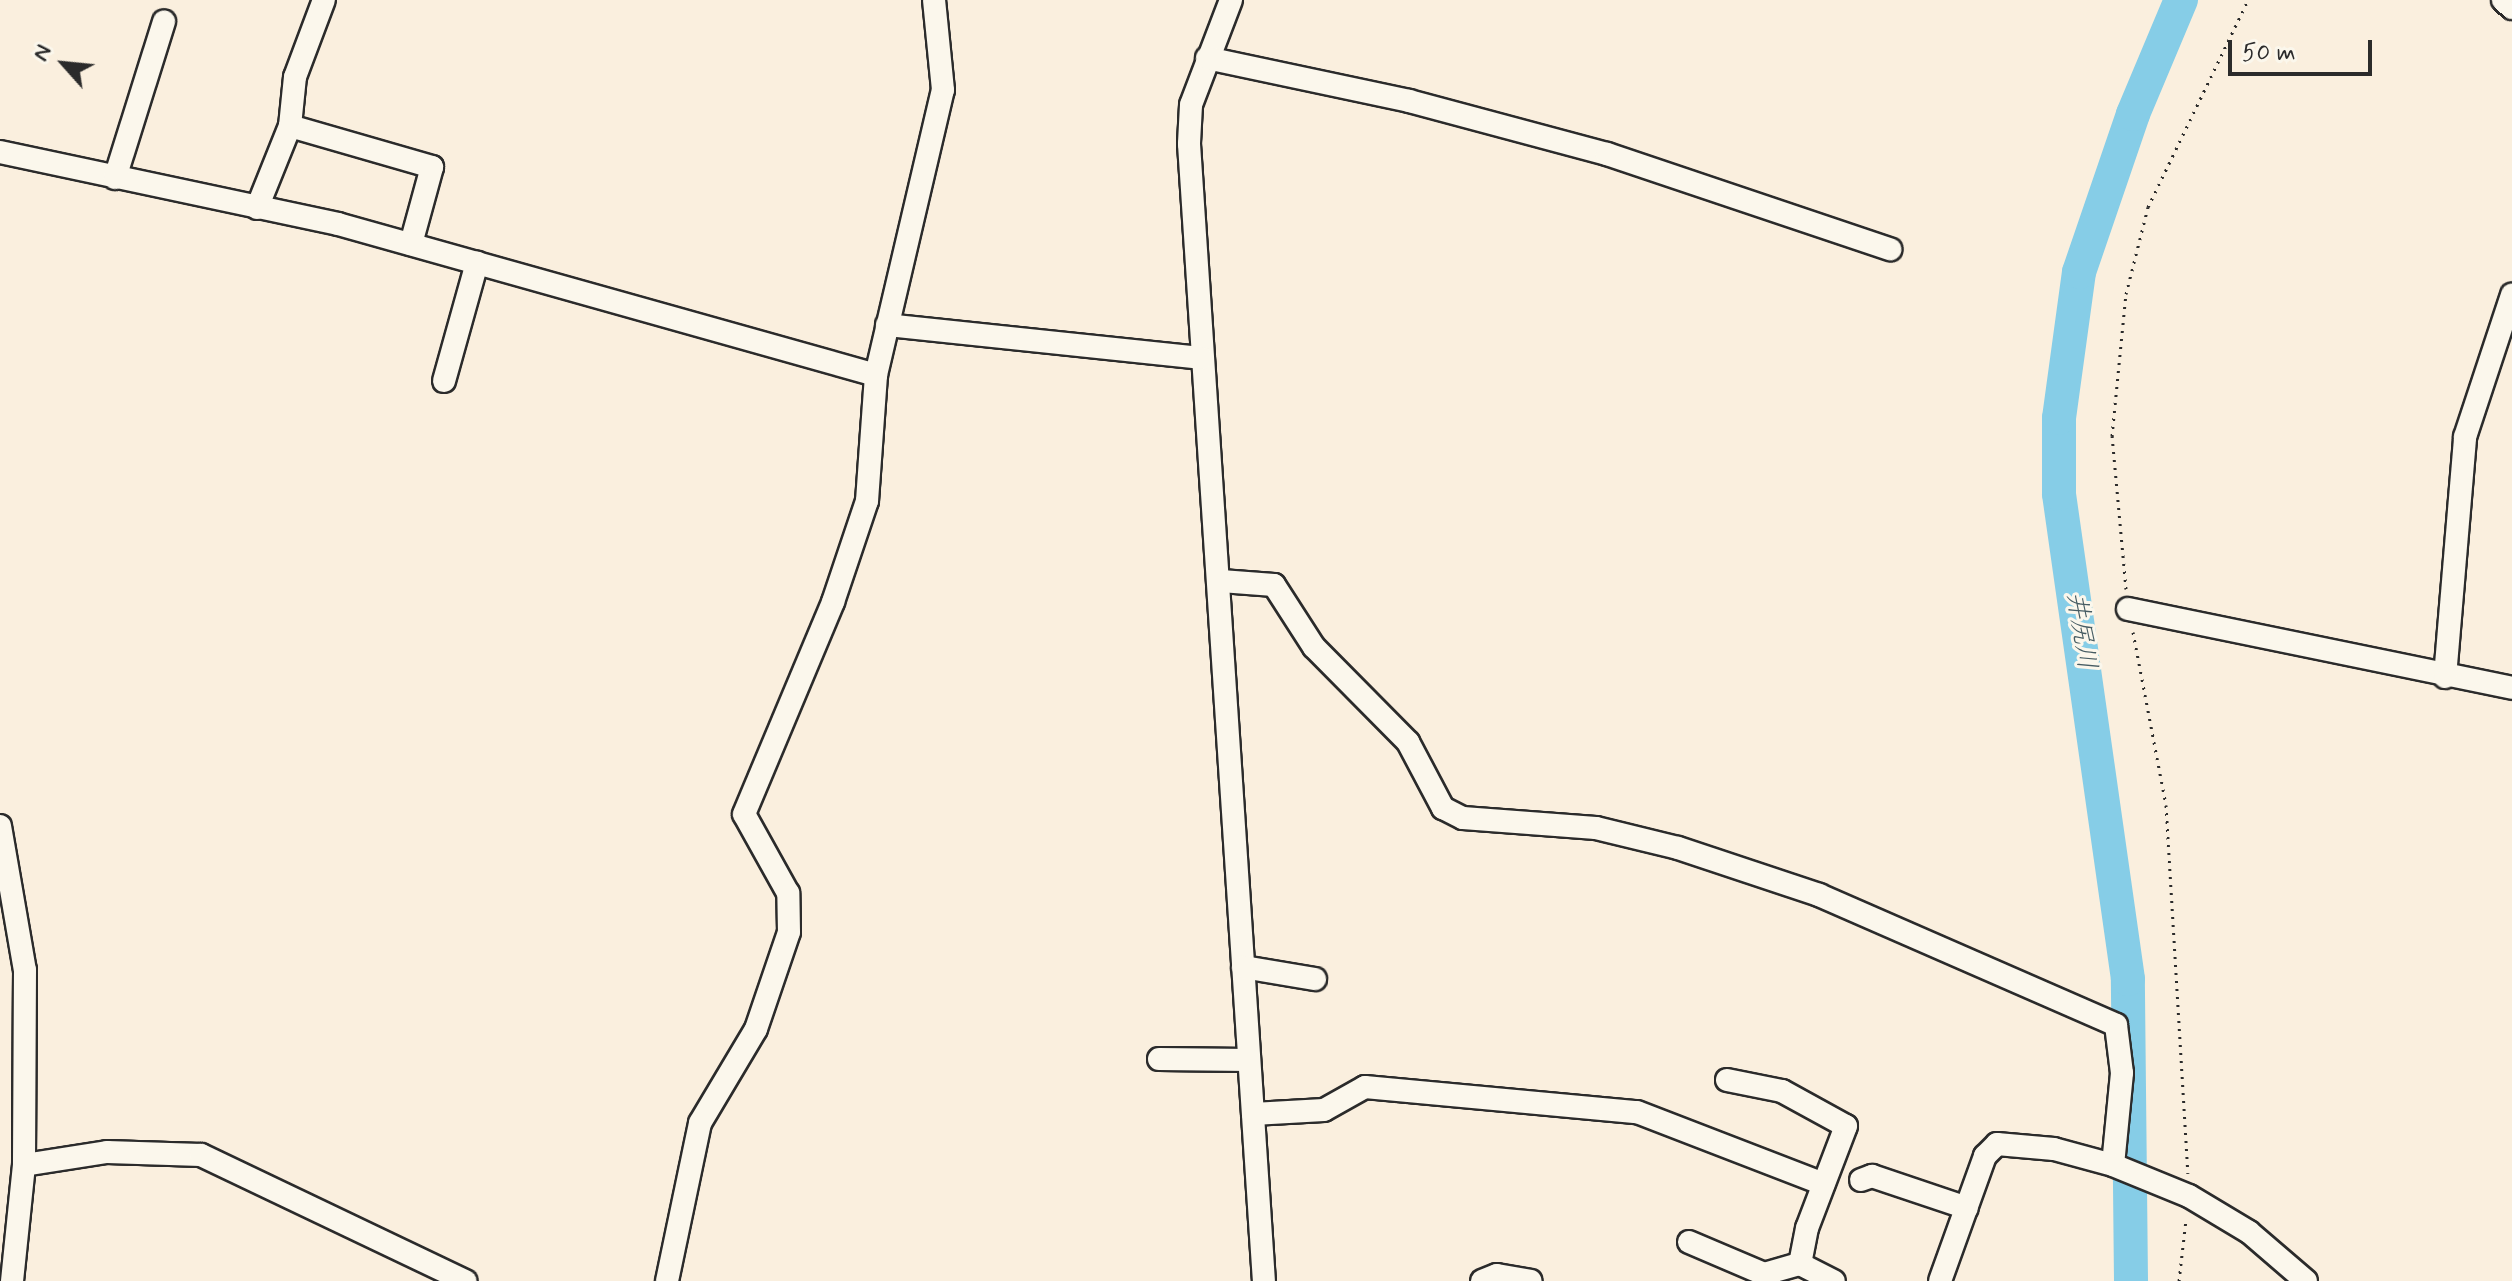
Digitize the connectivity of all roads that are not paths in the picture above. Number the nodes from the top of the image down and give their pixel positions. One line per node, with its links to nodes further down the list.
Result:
1 (324, 0): 8 (street)
2 (934, 0): 16 (street)
3 (1231, 0): 7 (street)
4 (2503, 0): 5 (street)
5 (2512, 8)
6 (164, 22): 10 (street)
7 (1207, 58): 13 (street); 17 (street)
8 (290, 126): 11 (street); 12 (street)
9 (0, 152): 10 (street)
10 (115, 178): 11 (street)
11 (257, 208): 12 (street)
12 (411, 244): 14 (street)
13 (1890, 249)
14 (477, 263): 18 (street); 19 (street)
15 (2512, 295): 22 (street)
16 (887, 325): 17 (street); 18 (street)
17 (1201, 358): 20 (street)
18 (876, 375): 41 (street)
19 (444, 381)
20 (1221, 581): 25 (street); 33 (street)
21 (2128, 609): 22 (street)
22 (2445, 677): 23 (street)
23 (2512, 688)
24 (0, 826): 30 (street)
25 (1243, 967): 26 (street); 28 (street)
26 (1315, 979)
27 (1159, 1059): 28 (street)
28 (1249, 1060): 31 (street)
29 (1727, 1080): 35 (street)
30 (11, 1114): 32 (street)
31 (1253, 1114): 35 (street); 42 (street)
32 (24, 1165): 39 (street); 40 (street)
33 (2116, 1166): 36 (street); 47 (street)
34 (1861, 1180): 36 (street)
35 (1824, 1184): 38 (street)
36 (1967, 1208): 46 (street)
37 (1689, 1242): 38 (street)
38 (1800, 1264): 45 (street)
39 (12, 1281)
40 (465, 1281)
41 (667, 1281)
42 (1264, 1281)
43 (1482, 1281): 44 (street)
44 (1530, 1281)
45 (1834, 1281)
46 (1940, 1281)
47 (2306, 1281)

